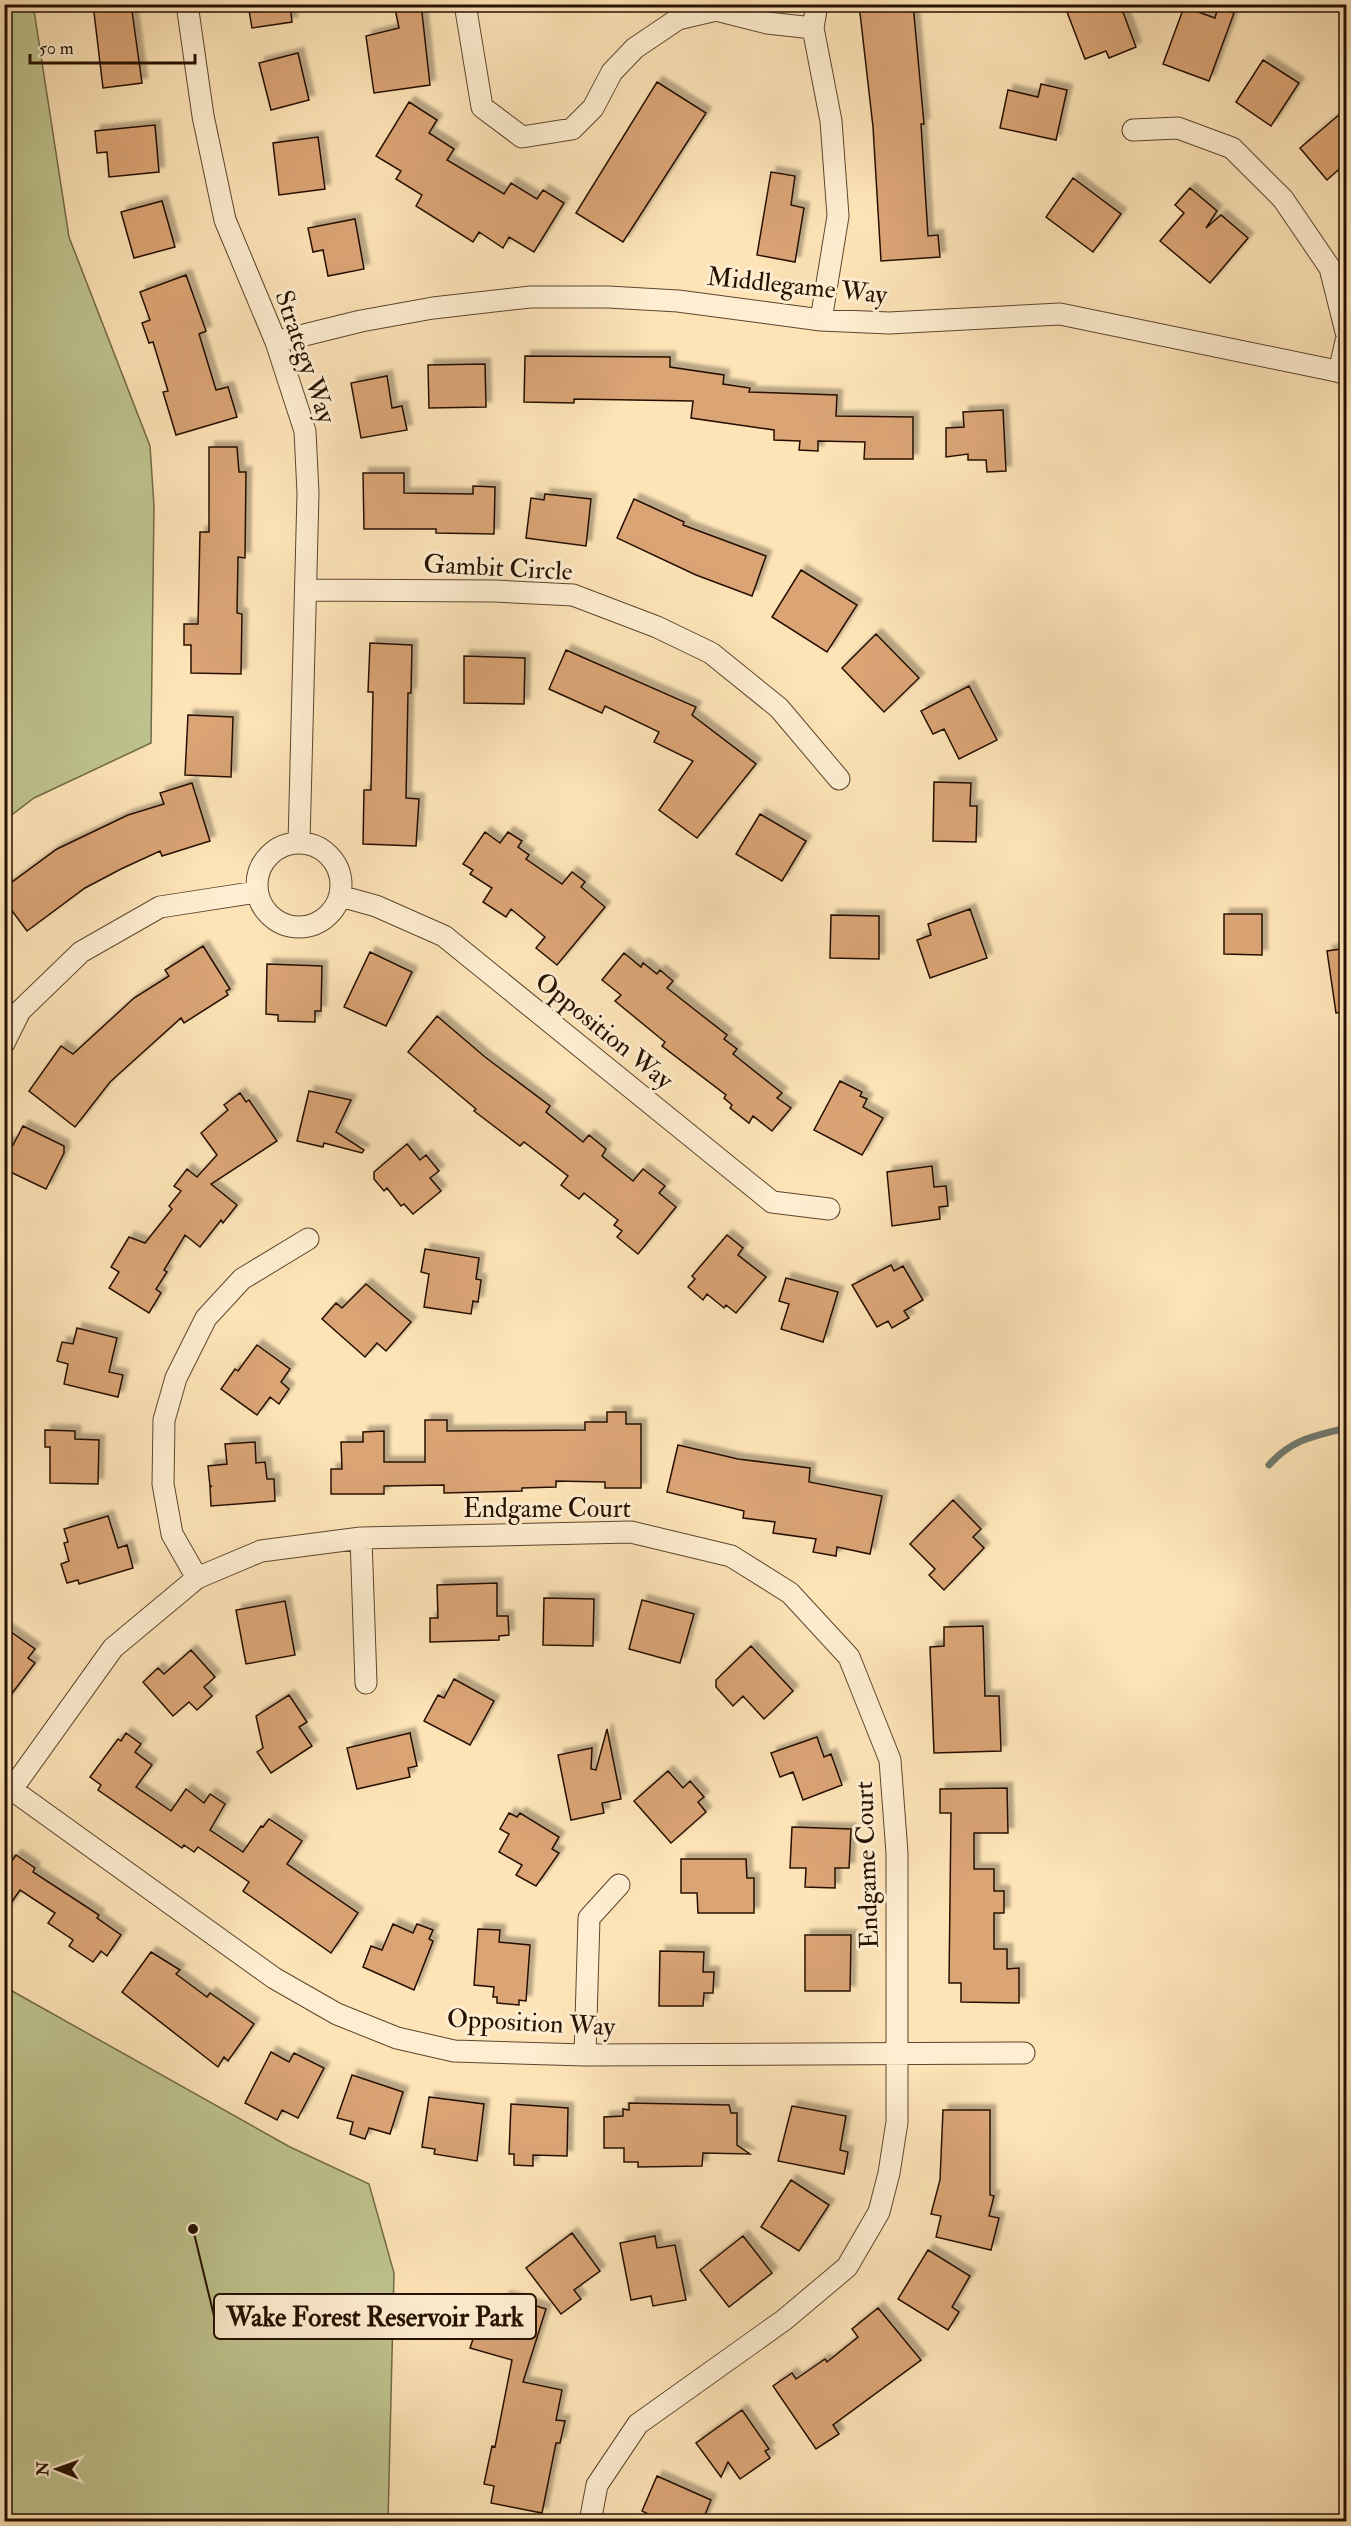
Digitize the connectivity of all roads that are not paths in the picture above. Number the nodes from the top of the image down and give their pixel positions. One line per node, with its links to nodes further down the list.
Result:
1 (187, 4): 9 (street, Strategy Way)
2 (465, 4): 4 (street)
3 (817, 4): 4 (street)
4 (813, 28): 6 (street)
5 (1133, 130): 7 (street)
6 (821, 320): 9 (street, Middlegame Way); 10 (street, Middlegame Way)
7 (1347, 332)
8 (1347, 341): 10 (street)
9 (276, 342): 11 (street, Strategy Way)
10 (1343, 372)
11 (307, 590): 12 (street, Gambit Circle); 13 (street, Strategy Way)
12 (839, 779)
13 (299, 843): 14 (street); 15 (street)
14 (257, 892): 15 (street); 16 (street)
15 (340, 896): 17 (street, Opposition Way)
16 (4, 1043)
17 (829, 1209)
18 (308, 1239): 20 (street)
19 (361, 1538): 20 (street, Endgame Court); 21 (street); 25 (street, Endgame Court)
20 (197, 1578): 22 (street, Endgame Court)
21 (366, 1683)
22 (8, 1786): 26 (street, Opposition Way)
23 (619, 1885): 26 (street)
24 (1024, 2053): 25 (street, Opposition Way)
25 (898, 2054): 26 (street, Opposition Way); 27 (street, Endgame Court)
26 (585, 2055)
27 (590, 2522)

